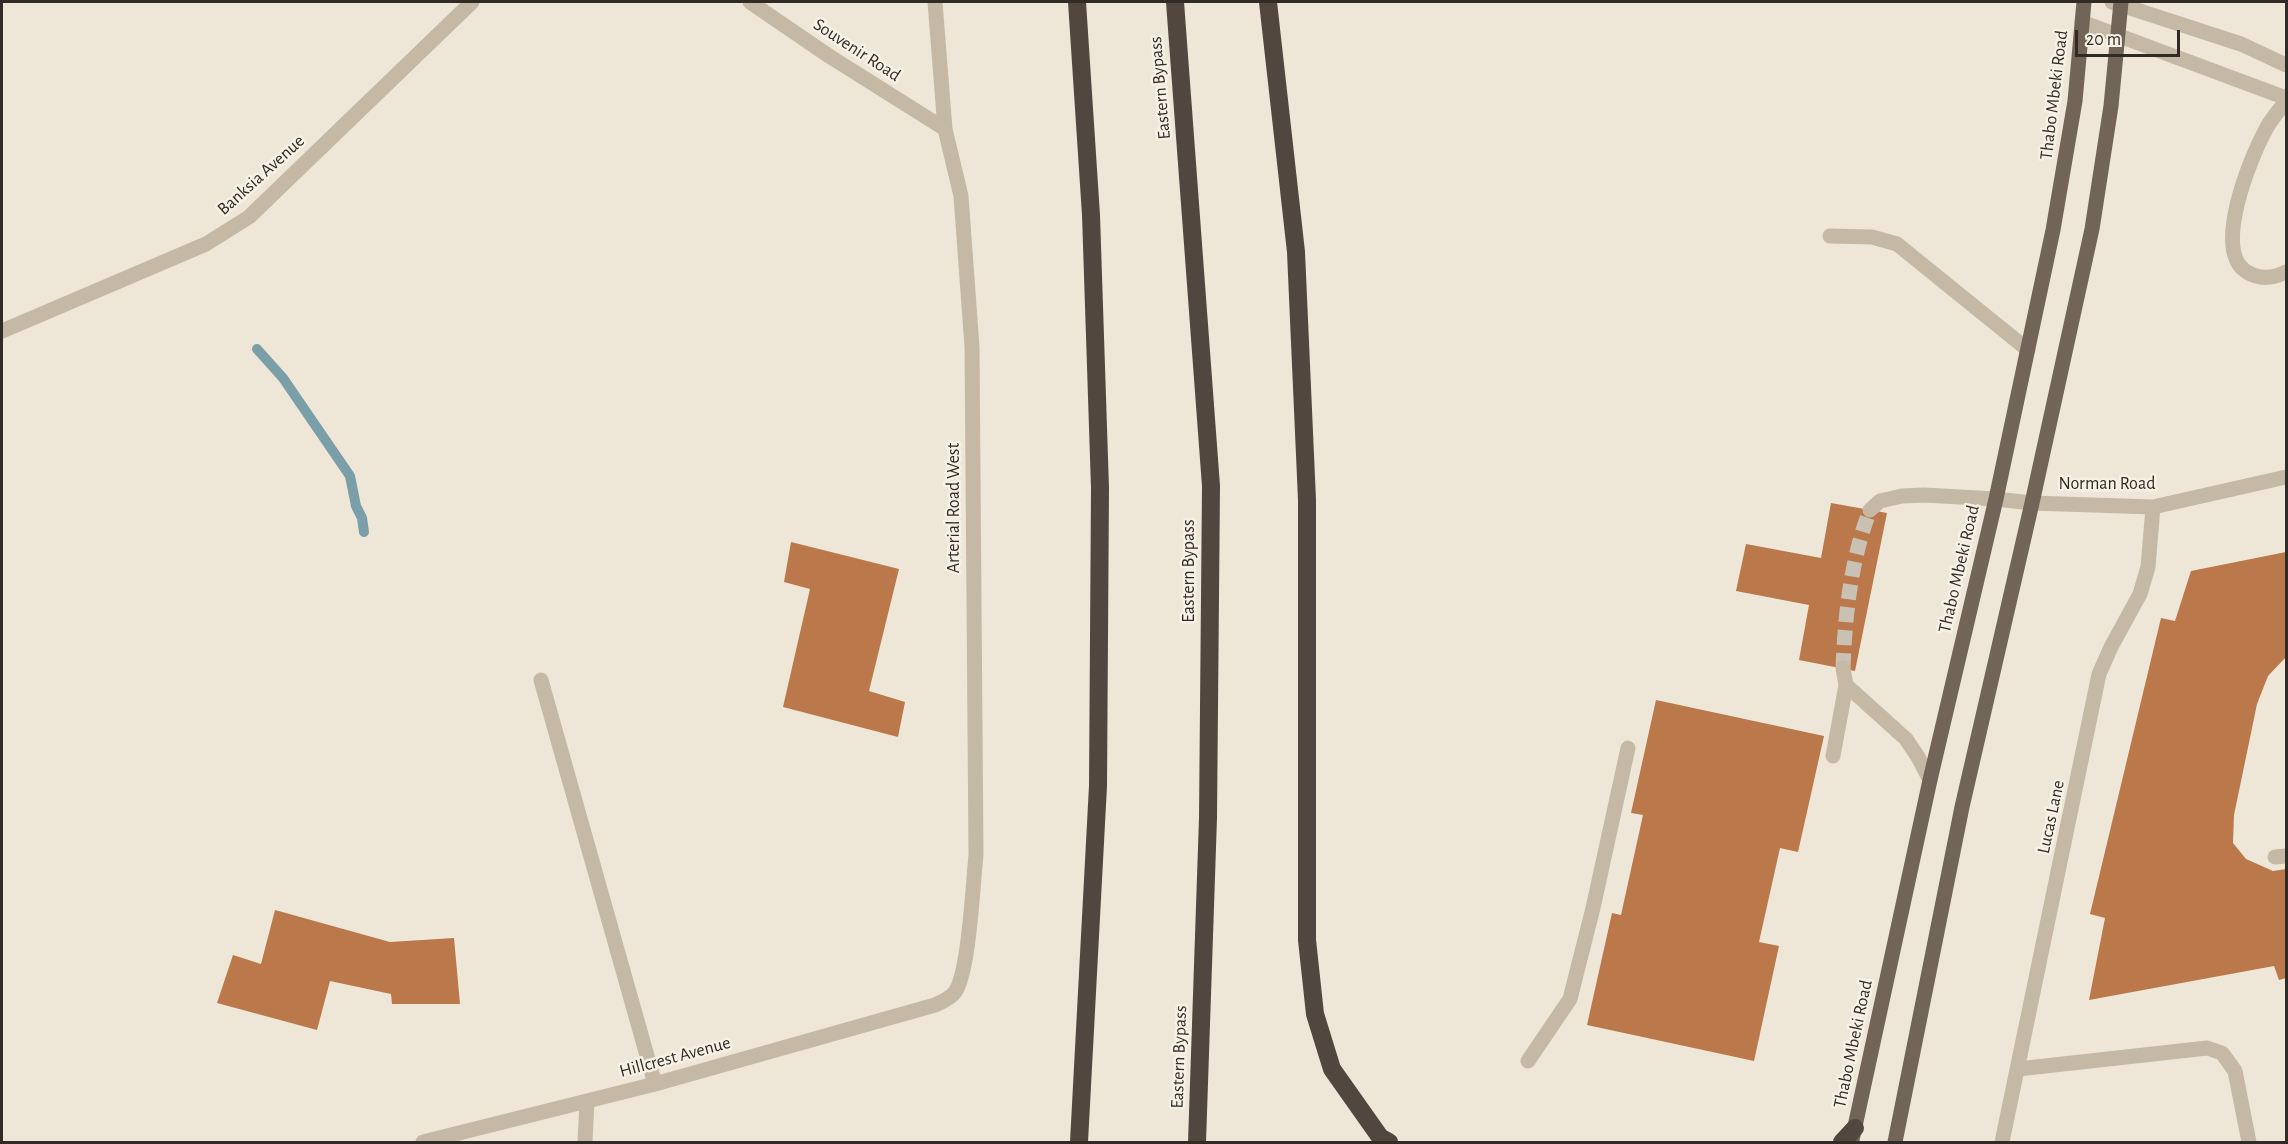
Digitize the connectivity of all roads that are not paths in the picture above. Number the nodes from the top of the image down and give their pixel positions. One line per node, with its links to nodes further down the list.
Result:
1 (472, 2): 16 (street, Banksia Avenue)
2 (750, 2): 13 (street, Souvenir Road)
3 (935, 2): 13 (street, Arterial Road West)
4 (1077, 2): 37 (highway)
5 (1175, 2): 38 (highway, Eastern Bypass)
6 (1268, 2): 39 (highway)
7 (2084, 2): 9 (main road, Thabo Mbeki Road)
8 (2118, 2): 10 (main road); 11 (street)
9 (2082, 22): 10 (street); 17 (main road, Thabo Mbeki Road)
10 (2119, 37): 12 (street); 20 (main road)
11 (2286, 65)
12 (2286, 100): 15 (street)
13 (945, 129): 29 (street, Arterial Road West)
14 (1830, 236): 17 (street)
15 (2286, 272)
16 (2, 331)
17 (2028, 350): 19 (main road, Thabo Mbeki Road)
18 (2286, 477): 21 (street, Norman Road)
19 (1996, 499): 20 (street, Norman Road); 22 (street, Norman Road); 28 (main road, Thabo Mbeki Road)
20 (2032, 503): 21 (street, Norman Road); 41 (main road)
21 (2153, 507): 31 (street, Lucas Lane)
22 (1870, 510)
23 (1843, 668): 25 (street)
24 (541, 680): 32 (street)
25 (1846, 685): 27 (street); 28 (street)
26 (1628, 747): 30 (street)
27 (1833, 756)
28 (1930, 780): 34 (main road, Thabo Mbeki Road)
29 (935, 1005): 32 (street, Hillcrest Avenue)
30 (1528, 1061)
31 (2018, 1069): 42 (street, Lucas Lane); 43 (street)
32 (655, 1084): 33 (street, Hillcrest Avenue)
33 (587, 1101): 35 (street, Hillcrest Avenue); 36 (street)
34 (1853, 1135): 40 (highway)
35 (423, 1143)
36 (585, 1143)
37 (1078, 1143)
38 (1197, 1143)
39 (1389, 1143)
40 (1842, 1143)
41 (1895, 1143)
42 (2002, 1143)
43 (2249, 1143)

